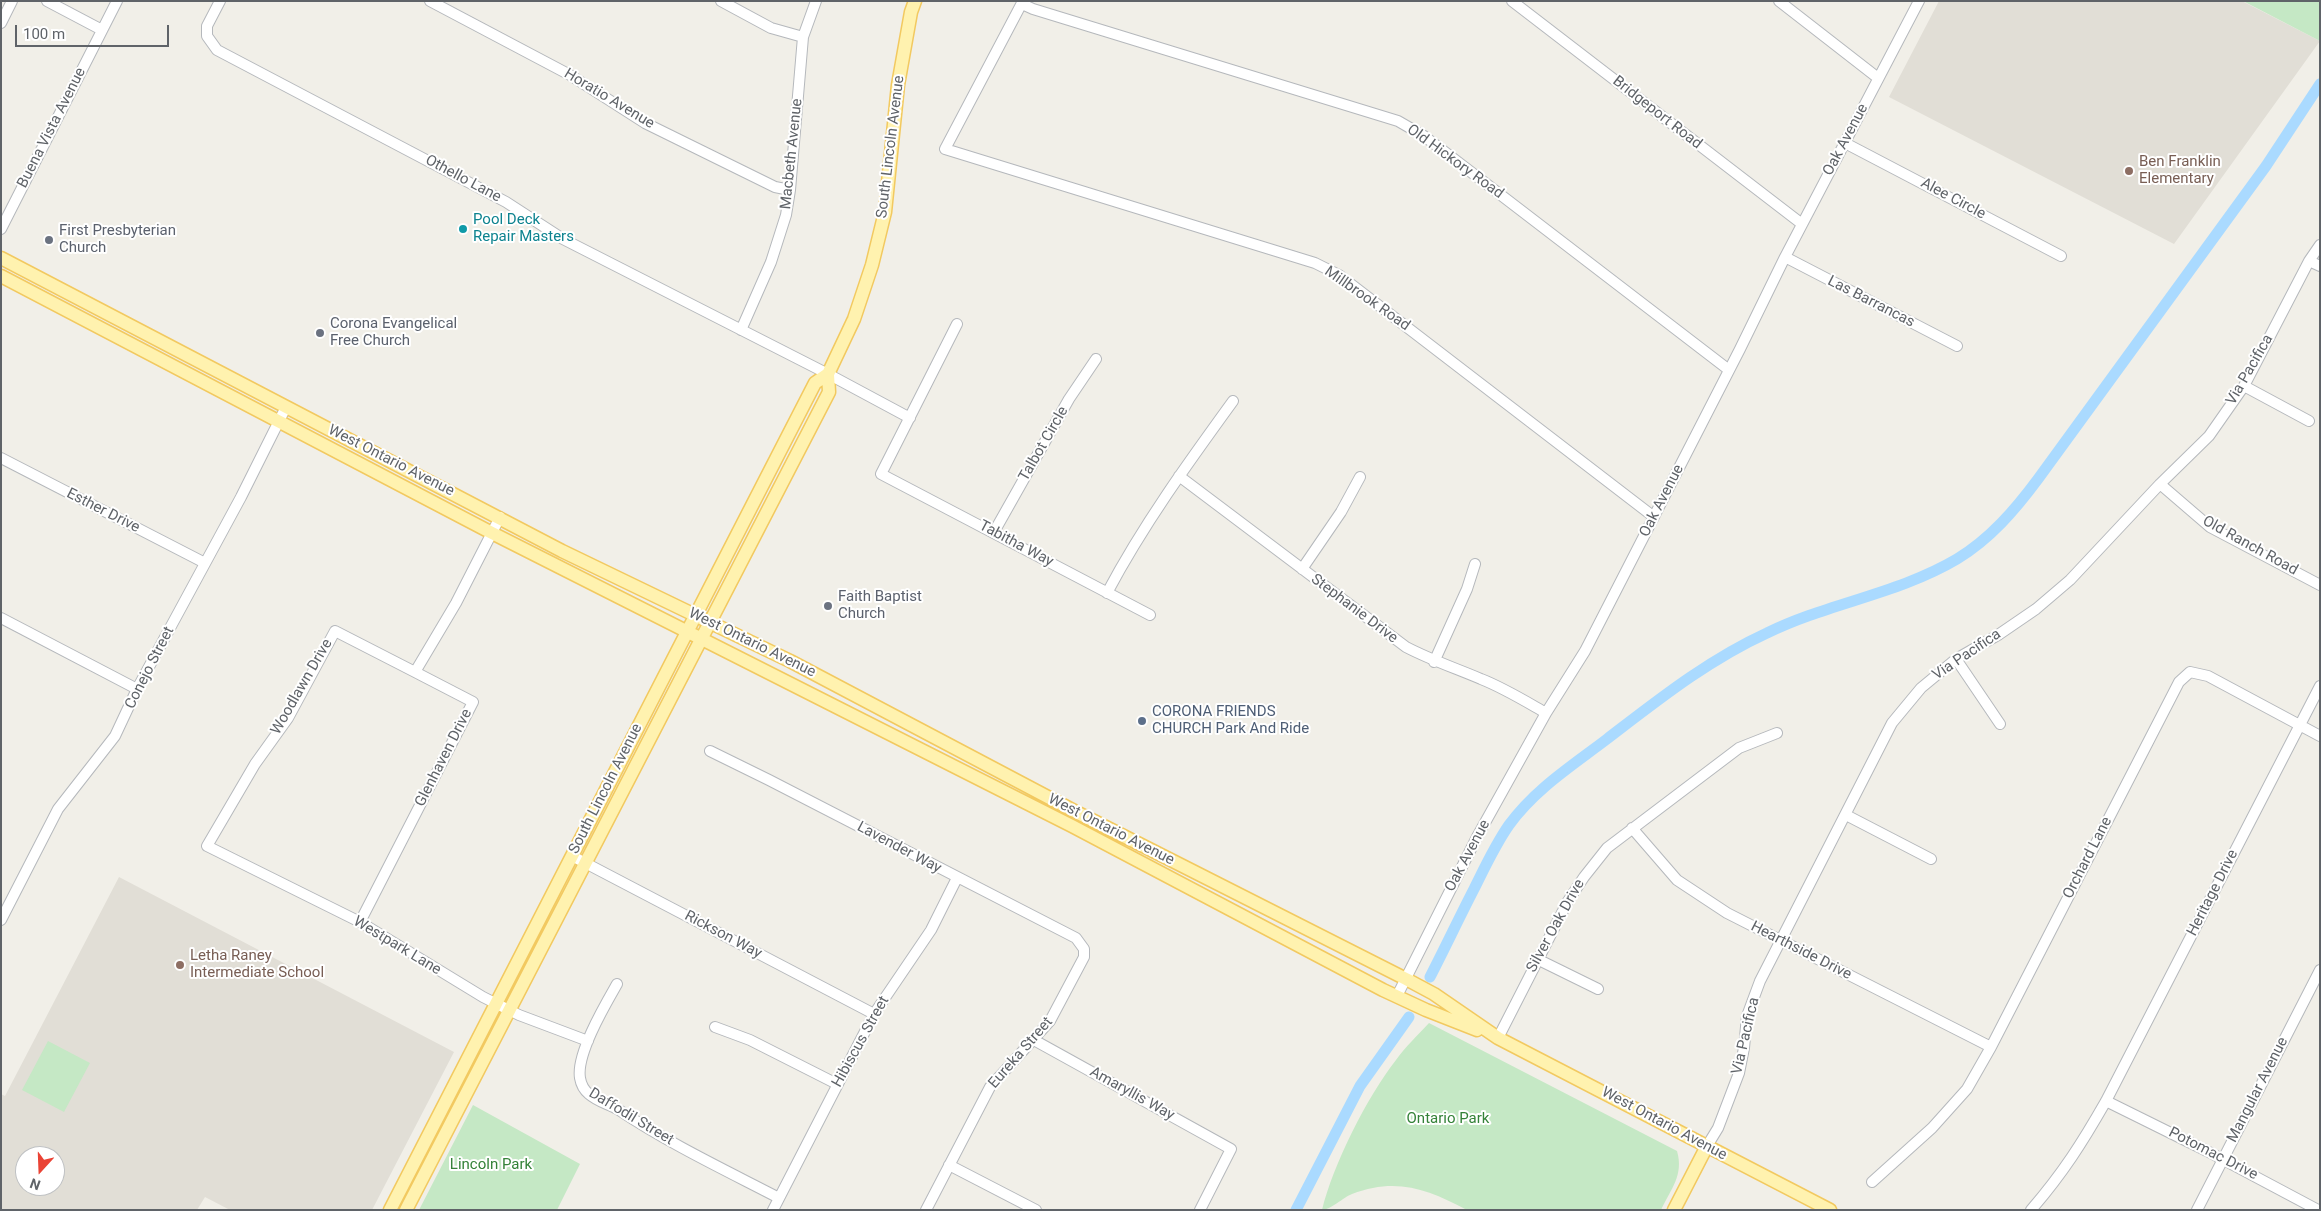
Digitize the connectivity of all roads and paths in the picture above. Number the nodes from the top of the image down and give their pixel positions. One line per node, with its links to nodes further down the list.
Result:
1 (12, 1): 13 (street)
2 (47, 1): 14 (street)
3 (117, 1): 14 (street, Buena Vista Avenue)
4 (220, 1): 29 (street, Othello Lane)
5 (430, 1): 18 (street, Horatio Avenue)
6 (721, 1): 15 (street)
7 (816, 1): 15 (street, Macbeth Avenue)
8 (915, 1): 33 (main road, South Lincoln Avenue)
9 (1512, 1): 19 (street, Bridgeport Road)
10 (1779, 1): 16 (street)
11 (1919, 1): 16 (street, Oak Avenue)
12 (1023, 3): 32 (street, Old Hickory Road); 45 (street, Millbrook Road)
13 (1, 23)
14 (102, 30): 20 (street, Buena Vista Avenue)
15 (803, 38): 18 (street, Macbeth Avenue)
16 (1878, 78): 17 (street, Oak Avenue)
17 (1845, 143): 19 (street, Oak Avenue); 22 (street, Alee Circle)
18 (790, 190): 29 (street, Macbeth Avenue)
19 (1802, 224): 23 (street, Oak Avenue)
20 (1, 229)
21 (2320, 245): 25 (street, Via Pacifica)
22 (2062, 256)
23 (1785, 257): 30 (street, Las Barrancas); 32 (street, Oak Avenue)
24 (1, 258): 36 (main road, West Ontario Avenue)
25 (2309, 261): 26 (street); 34 (street, Via Pacifica)
26 (2320, 266)
27 (1, 276): 38 (main road, West Ontario Avenue)
28 (957, 324): 37 (street)
29 (741, 330): 33 (street, Othello Lane)
30 (1957, 346)
31 (1096, 358): 46 (street, Talbot Circle)
32 (1729, 370): 45 (street, Oak Avenue)
33 (828, 374): 37 (street, Othello Lane); 53 (main road, South Lincoln Avenue); 56 (main road, South Lincoln Avenue)
34 (2244, 386): 39 (street); 43 (street, Via Pacifica)
35 (1233, 401): 41 (street)
36 (286, 407): 38 (street, Conejo Street); 44 (main road, West Ontario Avenue)
37 (910, 418): 46 (street, Tabitha Way)
38 (279, 421): 47 (main road, West Ontario Avenue); 48 (street, Conejo Street)
39 (2309, 421)
40 (1, 458): 48 (street, Esther Drive)
41 (1179, 476): 50 (street, Stephanie Drive); 52 (street)
42 (1360, 477): 50 (street)
43 (2160, 484): 51 (street, Old Ranch Road); 59 (street, Via Pacifica)
44 (500, 517): 47 (street); 53 (main road, West Ontario Avenue)
45 (1654, 517): 64 (street, Oak Avenue)
46 (994, 532): 52 (street, Tabitha Way)
47 (492, 533): 57 (main road, West Ontario Avenue); 61 (street)
48 (205, 563): 63 (street, Conejo Street)
49 (1475, 564): 60 (street)
50 (1302, 569): 60 (street, Stephanie Drive)
51 (2320, 585)
52 (1107, 593): 54 (street, Tabitha Way)
53 (696, 615): 56 (main road, West Ontario Avenue); 57 (main road, South Lincoln Avenue)
54 (1150, 615)
55 (1, 618): 63 (street)
56 (710, 622): 58 (main road, South Lincoln Avenue); 83 (main road, West Ontario Avenue)
57 (687, 632): 58 (main road, West Ontario Avenue); 73 (main road, South Lincoln Avenue)
58 (701, 638): 75 (main road, South Lincoln Avenue); 86 (main road, West Ontario Avenue)
59 (1956, 659): 65 (street); 70 (street, Via Pacifica)
60 (1434, 662): 64 (street, Stephanie Drive)
61 (415, 672): 72 (street, Woodlawn Drive); 78 (street, Glenhaven Drive)
62 (2320, 686): 66 (street, Heritage Drive)
63 (137, 689): 77 (street, Conejo Street)
64 (1546, 713): 83 (street, Oak Avenue)
65 (2000, 724)
66 (2299, 726): 68 (street); 94 (street, Orchard Lane); 96 (street, Heritage Drive)
67 (1777, 733): 71 (street, Silver Oak Drive)
68 (2320, 736)
69 (710, 751): 76 (street, Lavender Way)
70 (1846, 815): 74 (street); 79 (street, Via Pacifica)
71 (1632, 828): 79 (street, Hearthside Drive); 81 (street, Silver Oak Drive)
72 (207, 846): 78 (street, Westpark Lane)
73 (572, 856): 75 (street, Rickson Way); 87 (main road, South Lincoln Avenue)
74 (1931, 859)
75 (585, 863): 88 (main road, South Lincoln Avenue); 89 (street, Rickson Way)
76 (957, 878): 80 (street, Lavender Way); 89 (street, Hibiscus Street)
77 (1, 920)
78 (360, 922): 87 (street, Westpark Lane)
79 (1781, 940): 94 (street, Hearthside Drive); 97 (street, Via Pacifica)
80 (1084, 949): 92 (street, Eureka Street)
81 (1538, 959): 85 (street); 91 (street, Silver Oak Drive)
82 (2320, 970): 98 (street, Mangular Avenue)
83 (1406, 979): 86 (street, Oak Avenue); 91 (main road, West Ontario Avenue)
84 (617, 984): 93 (street, Daffodil Street)
85 (1598, 989)
86 (1397, 996): 91 (main road, West Ontario Avenue)
87 (496, 1004): 88 (street, Westpark Lane); 102 (main road, South Lincoln Avenue)
88 (509, 1010): 93 (street, Westpark Lane); 103 (main road, South Lincoln Avenue)
89 (874, 1014): 95 (street, Hibiscus Street)
90 (715, 1027): 95 (street)
91 (1498, 1038): 97 (main road, West Ontario Avenue)
92 (1034, 1040): 99 (street, Eureka Street); 107 (street, Amaryllis Way)
93 (588, 1041): 101 (street, Daffodil Street)
94 (1990, 1047): 100 (street, Orchard Lane)
95 (838, 1084): 101 (street, Hibiscus Street)
96 (2106, 1100): 98 (street, Potomac Drive); 110 (street, Heritage Drive)
97 (1707, 1146): 108 (main road, Via Pacifica); 109 (main road, West Ontario Avenue)
98 (2223, 1159): 111 (street, Mangular Avenue); 112 (street, Potomac Drive)
99 (949, 1165): 105 (street, Eureka Street); 106 (street)
100 (1872, 1182)
101 (779, 1198): 104 (street, Hibiscus Street)
102 (390, 1210)
103 (406, 1210)
104 (773, 1210)
105 (926, 1210)
106 (1036, 1210)
107 (1200, 1210)
108 (1674, 1210)
109 (1830, 1210)
110 (2031, 1210)
111 (2197, 1210)
112 (2318, 1210)

